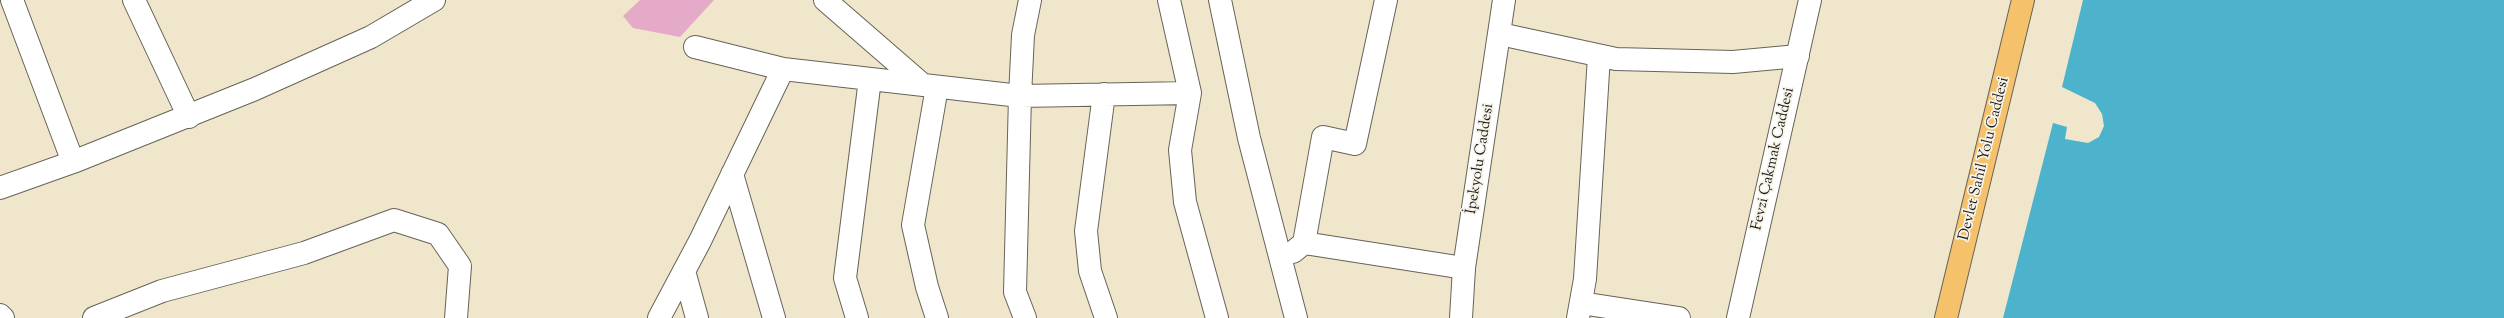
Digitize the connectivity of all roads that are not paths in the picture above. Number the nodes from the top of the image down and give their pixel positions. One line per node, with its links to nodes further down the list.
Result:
1 (12, 0): 24 (street)
2 (434, 0): 23 (street)
3 (825, 0): 19 (street)
4 (1169, 0): 20 (street)
5 (1220, 0): 28 (street)
6 (1386, 0): 27 (street)
7 (1504, 0): 13 (street, İpekyolu Caddesi)
8 (1810, 0): 16 (street, Fevzi Çakmak Caddesi)
9 (2009, 0): 48 (main road, Devlet Sahil Yolu Caddesi)
10 (2023, 0): 49 (main road, Devlet Sahil Yolu Caddesi)
11 (1029, 1): 22 (street)
12 (140, 2): 23 (street)
13 (1500, 34): 15 (street); 29 (street, İpekyolu Caddesi)
14 (695, 47): 17 (street)
15 (1598, 56): 16 (street); 31 (street)
16 (1798, 56): 47 (street, Fevzi Çakmak Caddesi)
17 (783, 69): 18 (street); 25 (street)
18 (870, 79): 19 (street); 39 (street)
19 (930, 86): 22 (street); 40 (street)
20 (1190, 93): 21 (street); 43 (street)
21 (1104, 94): 22 (street); 42 (street)
22 (1020, 96): 41 (street)
23 (189, 117): 24 (street)
24 (73, 162): 26 (street)
25 (732, 174): 30 (street); 38 (street)
26 (0, 188)
27 (1304, 243): 28 (street); 29 (street)
28 (1282, 263): 44 (street)
29 (1464, 268): 45 (street, İpekyolu Caddesi)
30 (684, 271): 36 (street); 37 (street)
31 (1580, 311): 46 (street)
32 (0, 315): 33 (street)
33 (3, 318)
34 (94, 318): 35 (street)
35 (456, 318)
36 (659, 318)
37 (696, 318)
38 (774, 318)
39 (857, 318)
40 (938, 318)
41 (1024, 318)
42 (1106, 318)
43 (1217, 318)
44 (1296, 318)
45 (1461, 318)
46 (1679, 318)
47 (1738, 318)
48 (1932, 318)
49 (1946, 318)

